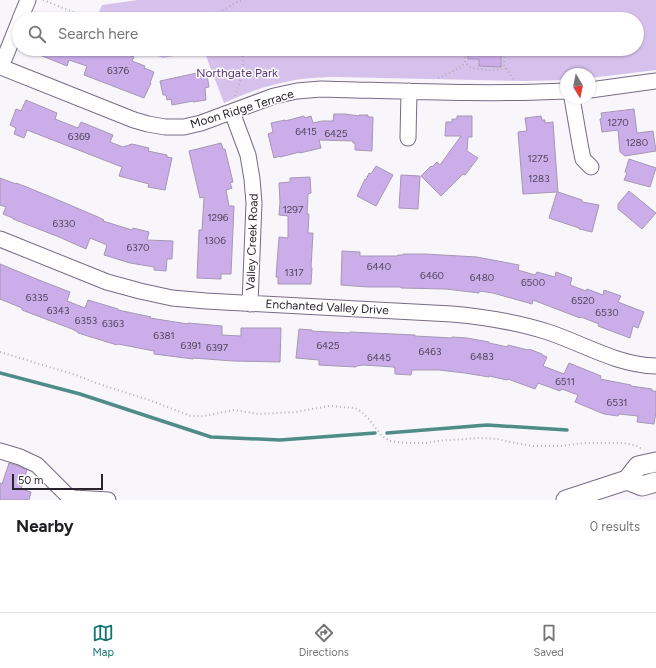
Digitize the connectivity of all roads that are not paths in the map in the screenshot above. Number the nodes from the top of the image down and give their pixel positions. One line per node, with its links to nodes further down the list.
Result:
1 (28, 0): 2 (street)
2 (23, 12)
3 (12, 40): 9 (street, Moon Ridge Terrace)
4 (656, 81): 5 (street)
5 (596, 89)
6 (409, 91): 7 (street, Moon Ridge Terrace); 9 (street, Moon Ridge Terrace); 10 (street)
7 (560, 91)
8 (573, 104): 11 (street)
9 (233, 106): 13 (street, Valley Creek Road)
10 (408, 138)
11 (591, 167)
12 (0, 239): 13 (street, Enchanted Valley Drive)
13 (250, 304): 14 (street, Enchanted Valley Drive)
14 (656, 366)
15 (0, 451): 19 (street)
16 (650, 457): 17 (main road)
17 (627, 480): 18 (main road); 20 (main road)
18 (656, 482)
19 (108, 500)
20 (566, 500)

